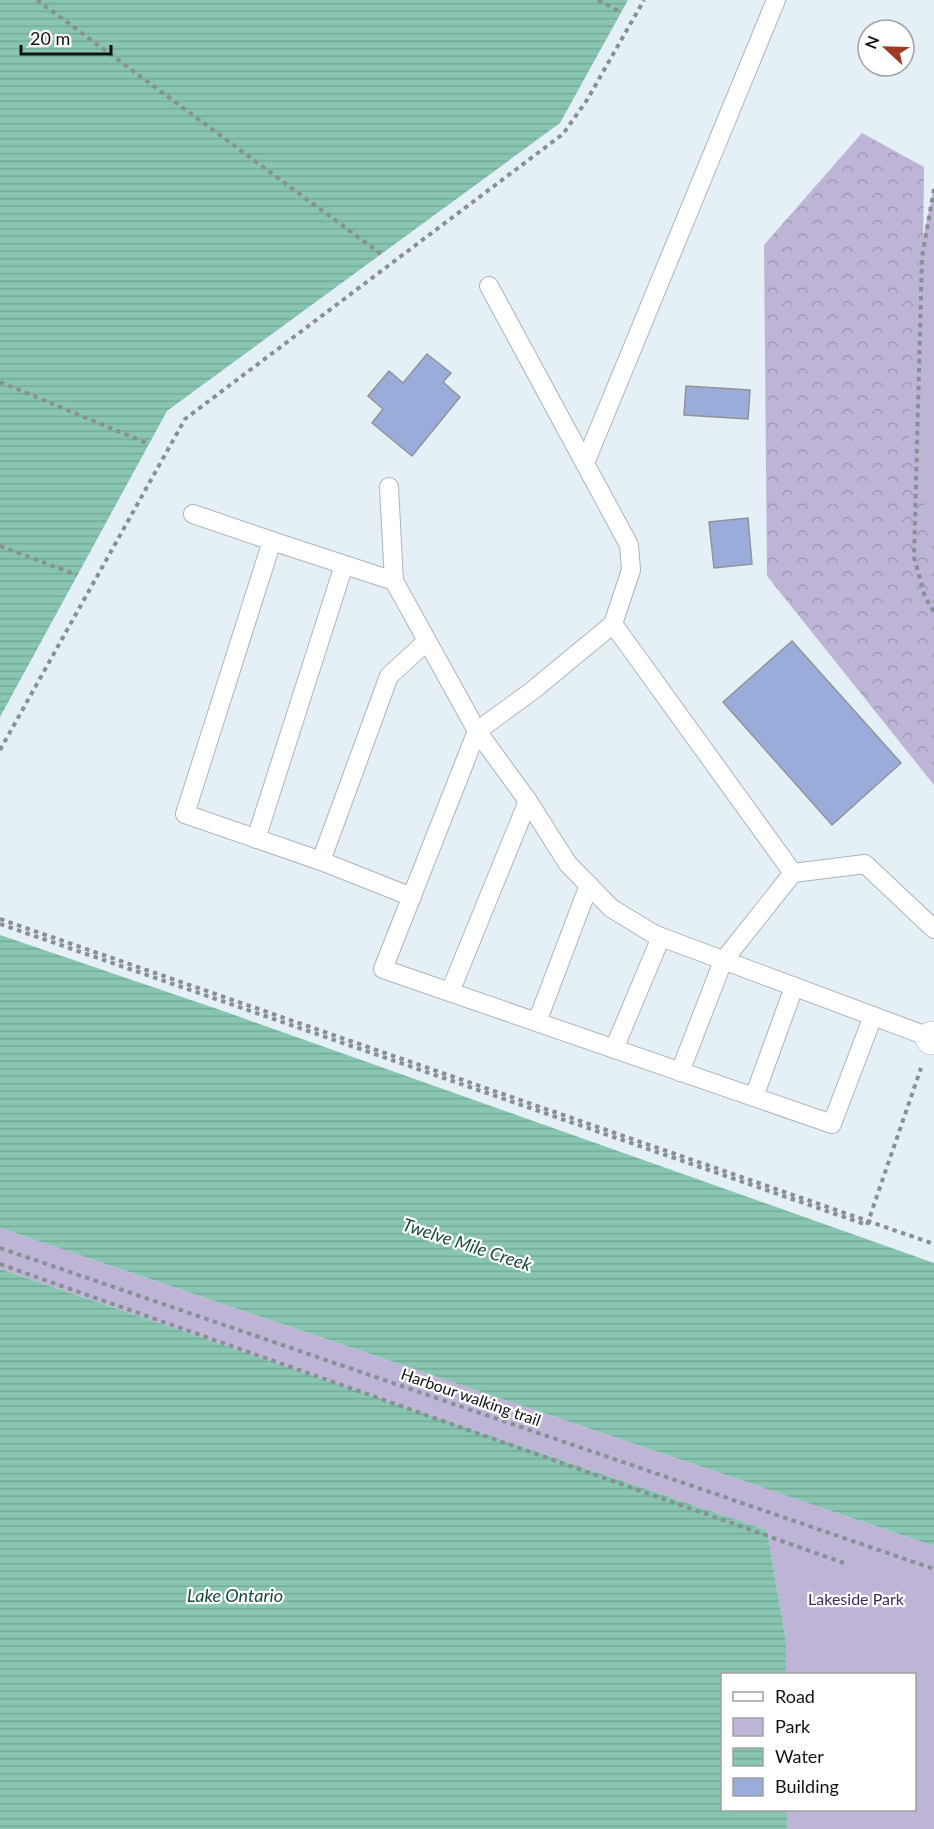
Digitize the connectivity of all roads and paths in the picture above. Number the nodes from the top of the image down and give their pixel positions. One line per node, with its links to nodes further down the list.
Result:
1 (37, 0): 7 (path)
2 (598, 0): 5 (path)
3 (644, 0): 23 (path)
4 (776, 0): 11 (lane)
5 (621, 12)
6 (934, 189): 19 (path)
7 (381, 254)
8 (489, 286): 11 (lane)
9 (0, 382): 10 (path)
10 (149, 444)
11 (585, 463): 20 (lane)
12 (389, 487): 18 (lane)
13 (192, 514): 14 (lane)
14 (272, 541): 16 (lane); 25 (lane)
15 (0, 546): 17 (path)
16 (344, 565): 18 (lane); 25 (lane)
17 (77, 575)
18 (394, 581): 21 (lane)
19 (934, 612)
20 (613, 624): 22 (lane); 27 (lane)
21 (426, 642): 22 (lane); 26 (lane)
22 (477, 731): 24 (lane); 29 (lane)
23 (0, 750)
24 (528, 801): 28 (lane); 35 (lane)
25 (256, 838): 26 (lane)
26 (321, 861): 29 (lane)
27 (793, 873): 31 (lane); 33 (lane)
28 (589, 885): 32 (lane); 37 (lane)
29 (412, 897): 35 (lane)
30 (0, 922): 38 (path); 42 (path)
31 (934, 929)
32 (661, 937): 33 (lane); 39 (lane)
33 (723, 961): 34 (lane); 40 (lane)
34 (794, 987): 36 (lane); 41 (lane)
35 (450, 992): 37 (lane)
36 (873, 1016): 38 (lane); 41 (lane)
37 (537, 1022): 39 (lane)
38 (930, 1047)
39 (614, 1049): 40 (lane)
40 (680, 1072): 41 (lane)
41 (754, 1097)
42 (934, 1244)
43 (0, 1248): 46 (path, Harbour walking trail)
44 (0, 1264): 45 (path)
45 (844, 1563)
46 (934, 1569)

